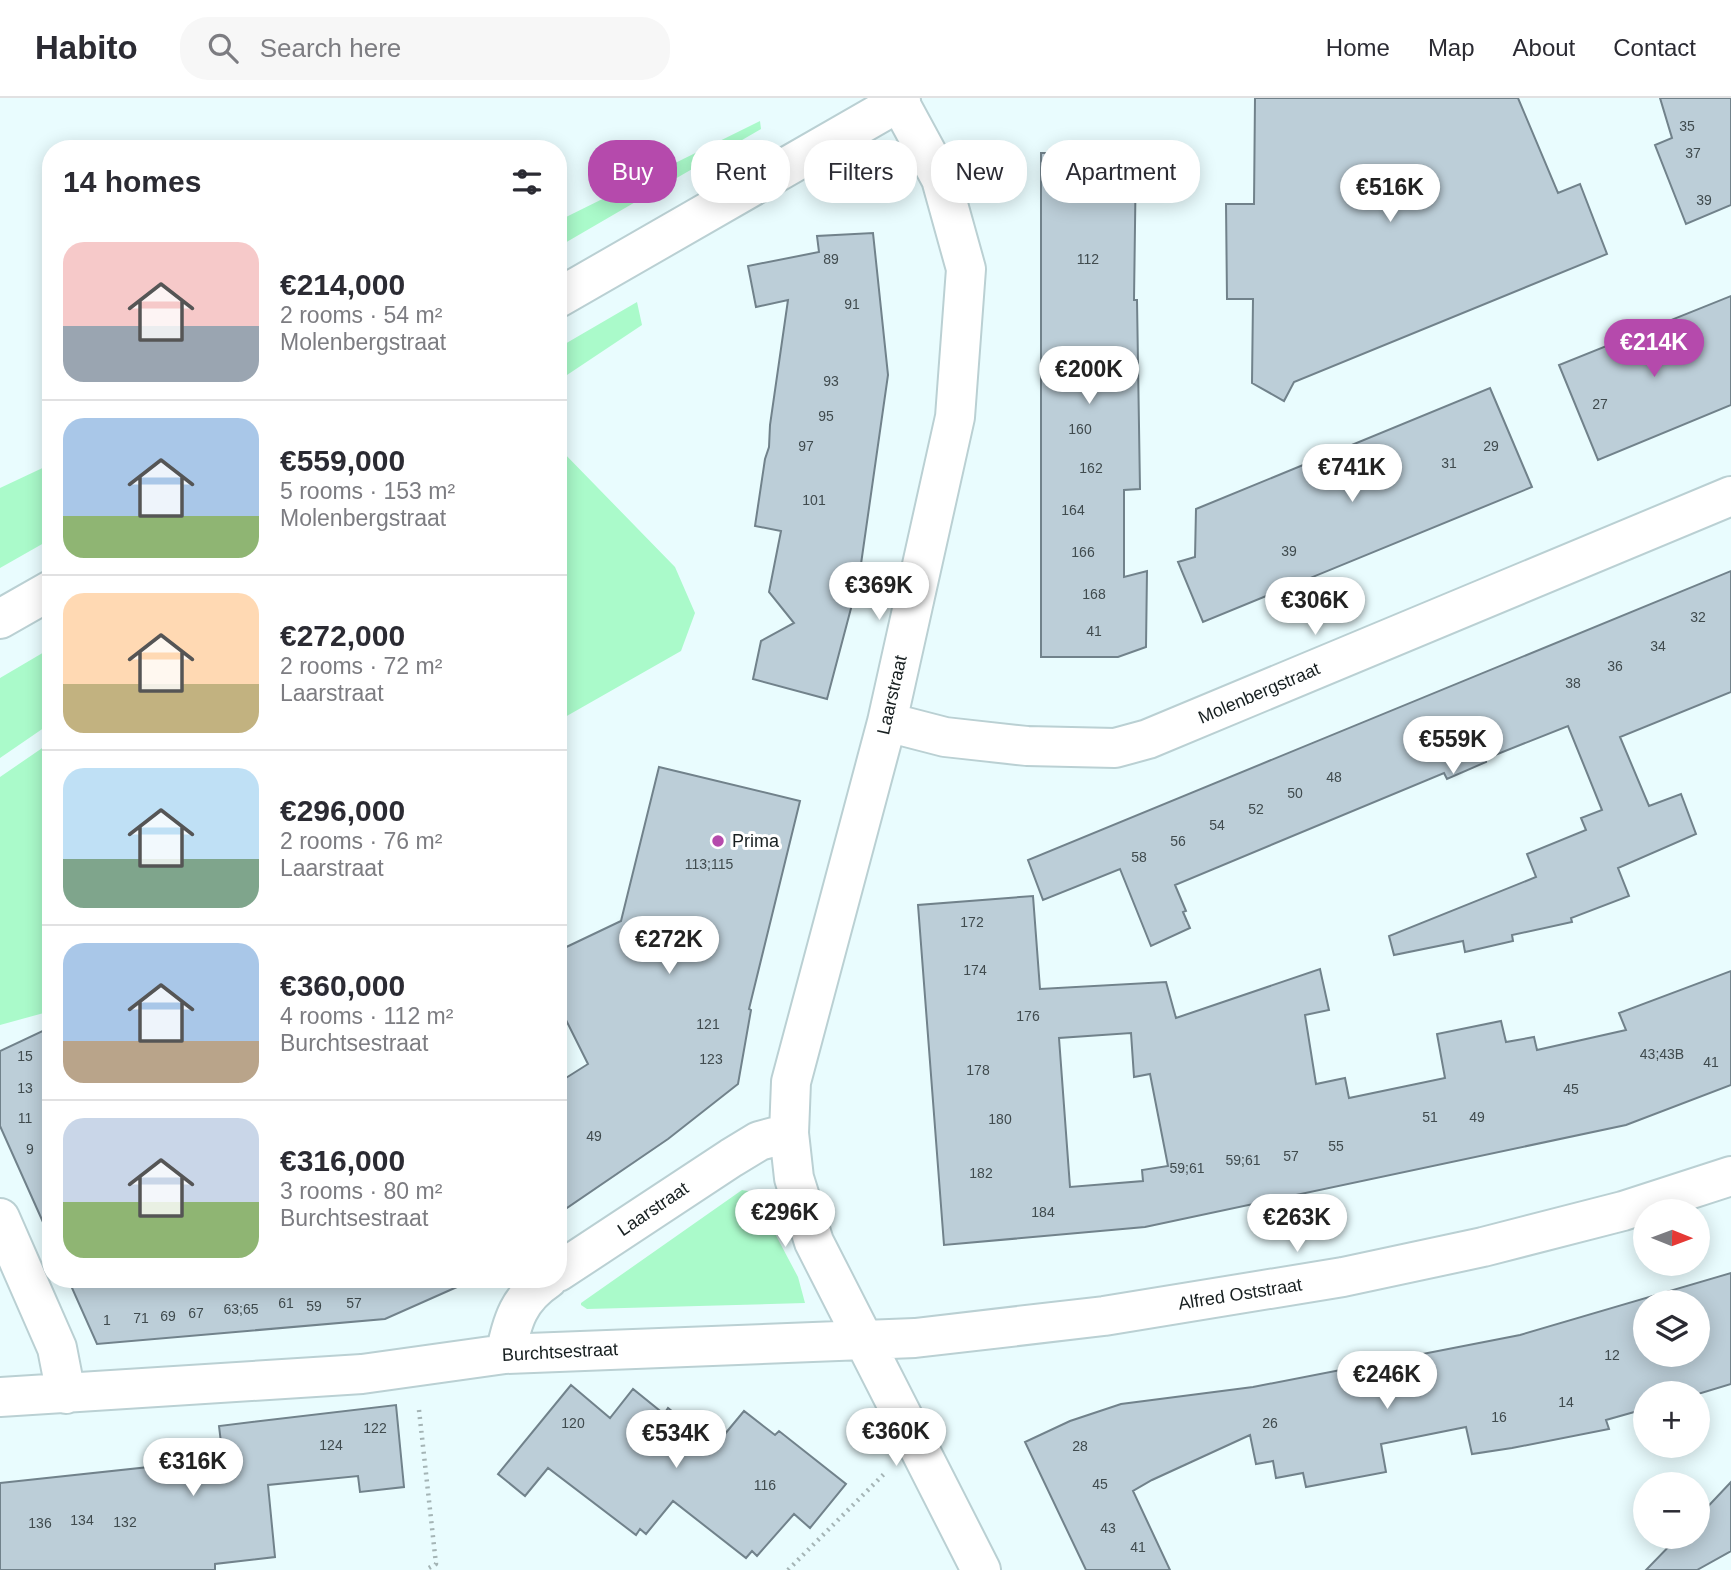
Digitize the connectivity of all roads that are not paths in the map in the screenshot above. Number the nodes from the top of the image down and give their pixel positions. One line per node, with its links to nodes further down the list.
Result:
1 (899, 100): 2 (street); 6 (street, Laarstraat)
2 (567, 293)
3 (1731, 496): 6 (street, Molenbergstraat)
4 (42, 595): 5 (street)
5 (0, 619)
6 (887, 722): 7 (street, Laarstraat)
7 (789, 1133): 10 (street, Laarstraat); 12 (street, Laarstraat)
8 (1731, 1175): 12 (street, Alfred Oststraat)
9 (0, 1218): 14 (street)
10 (567, 1266)
11 (534, 1288): 13 (street)
12 (863, 1339): 13 (street, Burchtsestraat); 16 (street)
13 (505, 1354): 14 (street, Burchtsestraat)
14 (66, 1394): 15 (street, Burchtsestraat)
15 (0, 1397)
16 (981, 1570)

